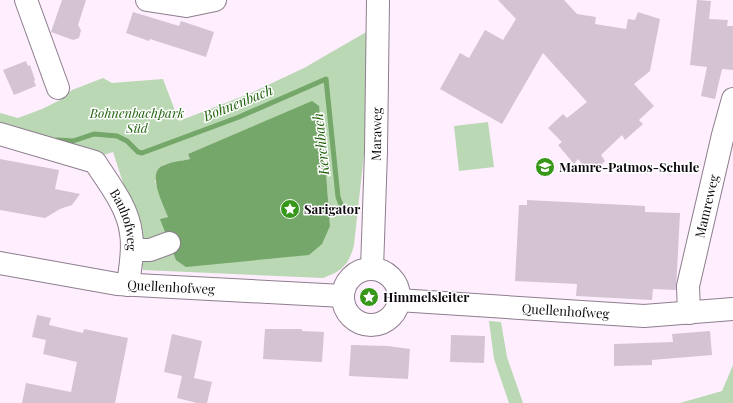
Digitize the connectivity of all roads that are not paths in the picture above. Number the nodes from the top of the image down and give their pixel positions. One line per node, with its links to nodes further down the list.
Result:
1 (26, 0): 5 (street)
2 (147, 0): 3 (street)
3 (215, 0)
4 (378, 0): 11 (street, Maraweg)
5 (58, 88)
6 (733, 99): 16 (street, Mamreweg)
7 (0, 134): 9 (street, Bauhofweg)
8 (169, 243): 9 (street)
9 (132, 250): 12 (street, Bauhofweg)
10 (0, 263): 12 (street, Quellenhofweg)
11 (372, 269): 13 (street); 14 (street)
12 (128, 285): 13 (street, Quellenhofweg)
13 (343, 296): 14 (street)
14 (398, 300): 16 (street, Quellenhofweg)
15 (733, 309): 16 (street, Quellenhofweg)
16 (690, 313)

